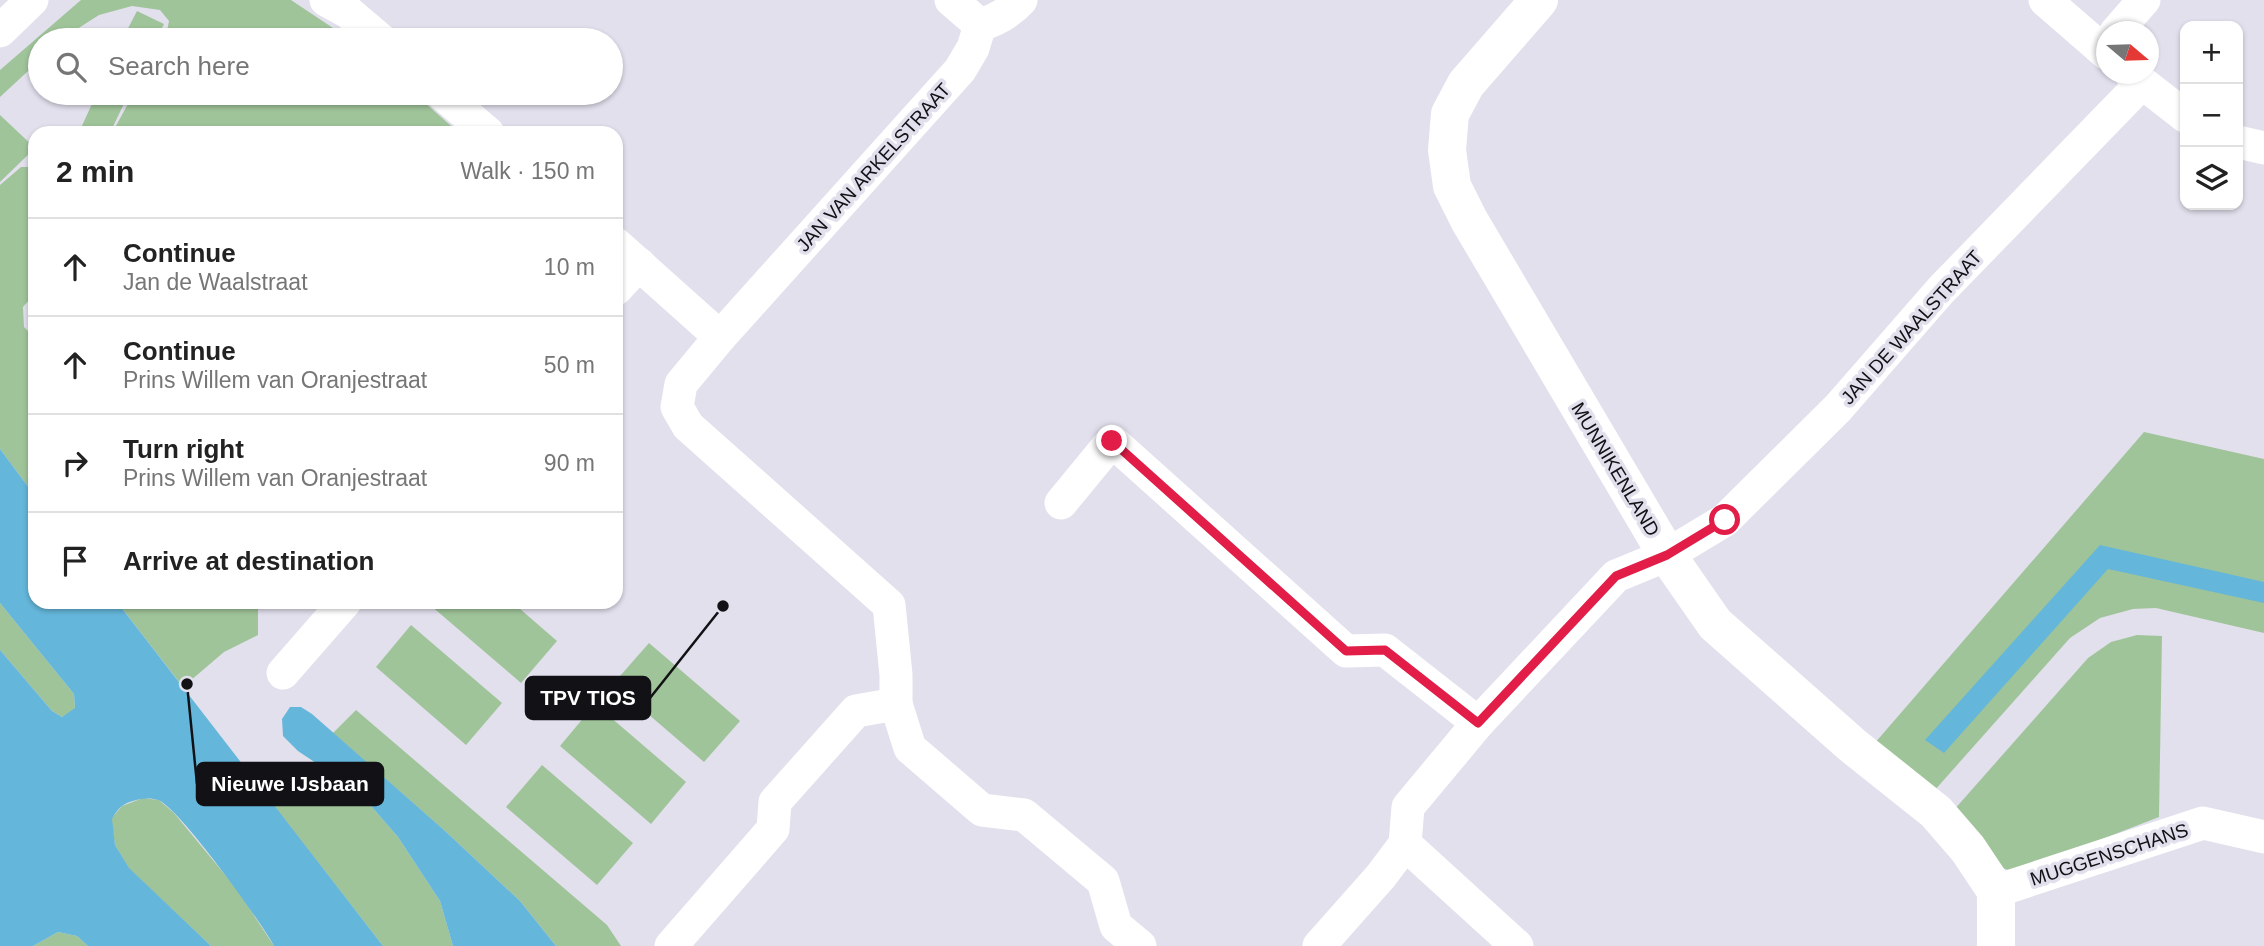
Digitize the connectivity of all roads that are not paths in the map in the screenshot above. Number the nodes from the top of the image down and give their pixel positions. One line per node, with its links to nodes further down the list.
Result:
1 (32, 0): 11 (street)
2 (326, 0): 10 (street)
3 (951, 0): 9 (street)
4 (1021, 0): 9 (street)
5 (1539, 0): 23 (street, MUNNIKENLAND)
6 (2045, 0): 12 (street)
7 (2144, 0): 8 (street)
8 (2126, 21)
9 (980, 25): 21 (street, JAN VAN ARKELSTRAAT)
10 (367, 28)
11 (0, 31)
12 (2096, 36)
13 (2130, 84): 23 (street, JAN DE WAALSTRAAT)
14 (2144, 84): 16 (street)
15 (455, 105): 17 (street)
16 (2180, 112)
17 (480, 126)
18 (2243, 143): 19 (street)
19 (2264, 148)
20 (627, 254): 21 (street)
21 (720, 337): 26 (street, JAN VAN ARKELSTRAAT)
22 (1060, 503): 27 (street)
23 (1667, 555): 27 (street, JAN DE WAALSTRAAT); 30 (street, MUNNIKENLAND)
24 (339, 609): 25 (street)
25 (283, 673)
26 (897, 704): 31 (street); 32 (street, JAN VAN ARKELSTRAAT)
27 (1478, 723): 29 (street, JAN DE WAALSTRAAT)
28 (2264, 837): 30 (street, MUGGENSCHANS)
29 (1405, 844): 33 (street); 34 (street)
30 (1996, 891): 35 (street)
31 (671, 946)
32 (1140, 946)
33 (1319, 946)
34 (1517, 946)
35 (1996, 946)

